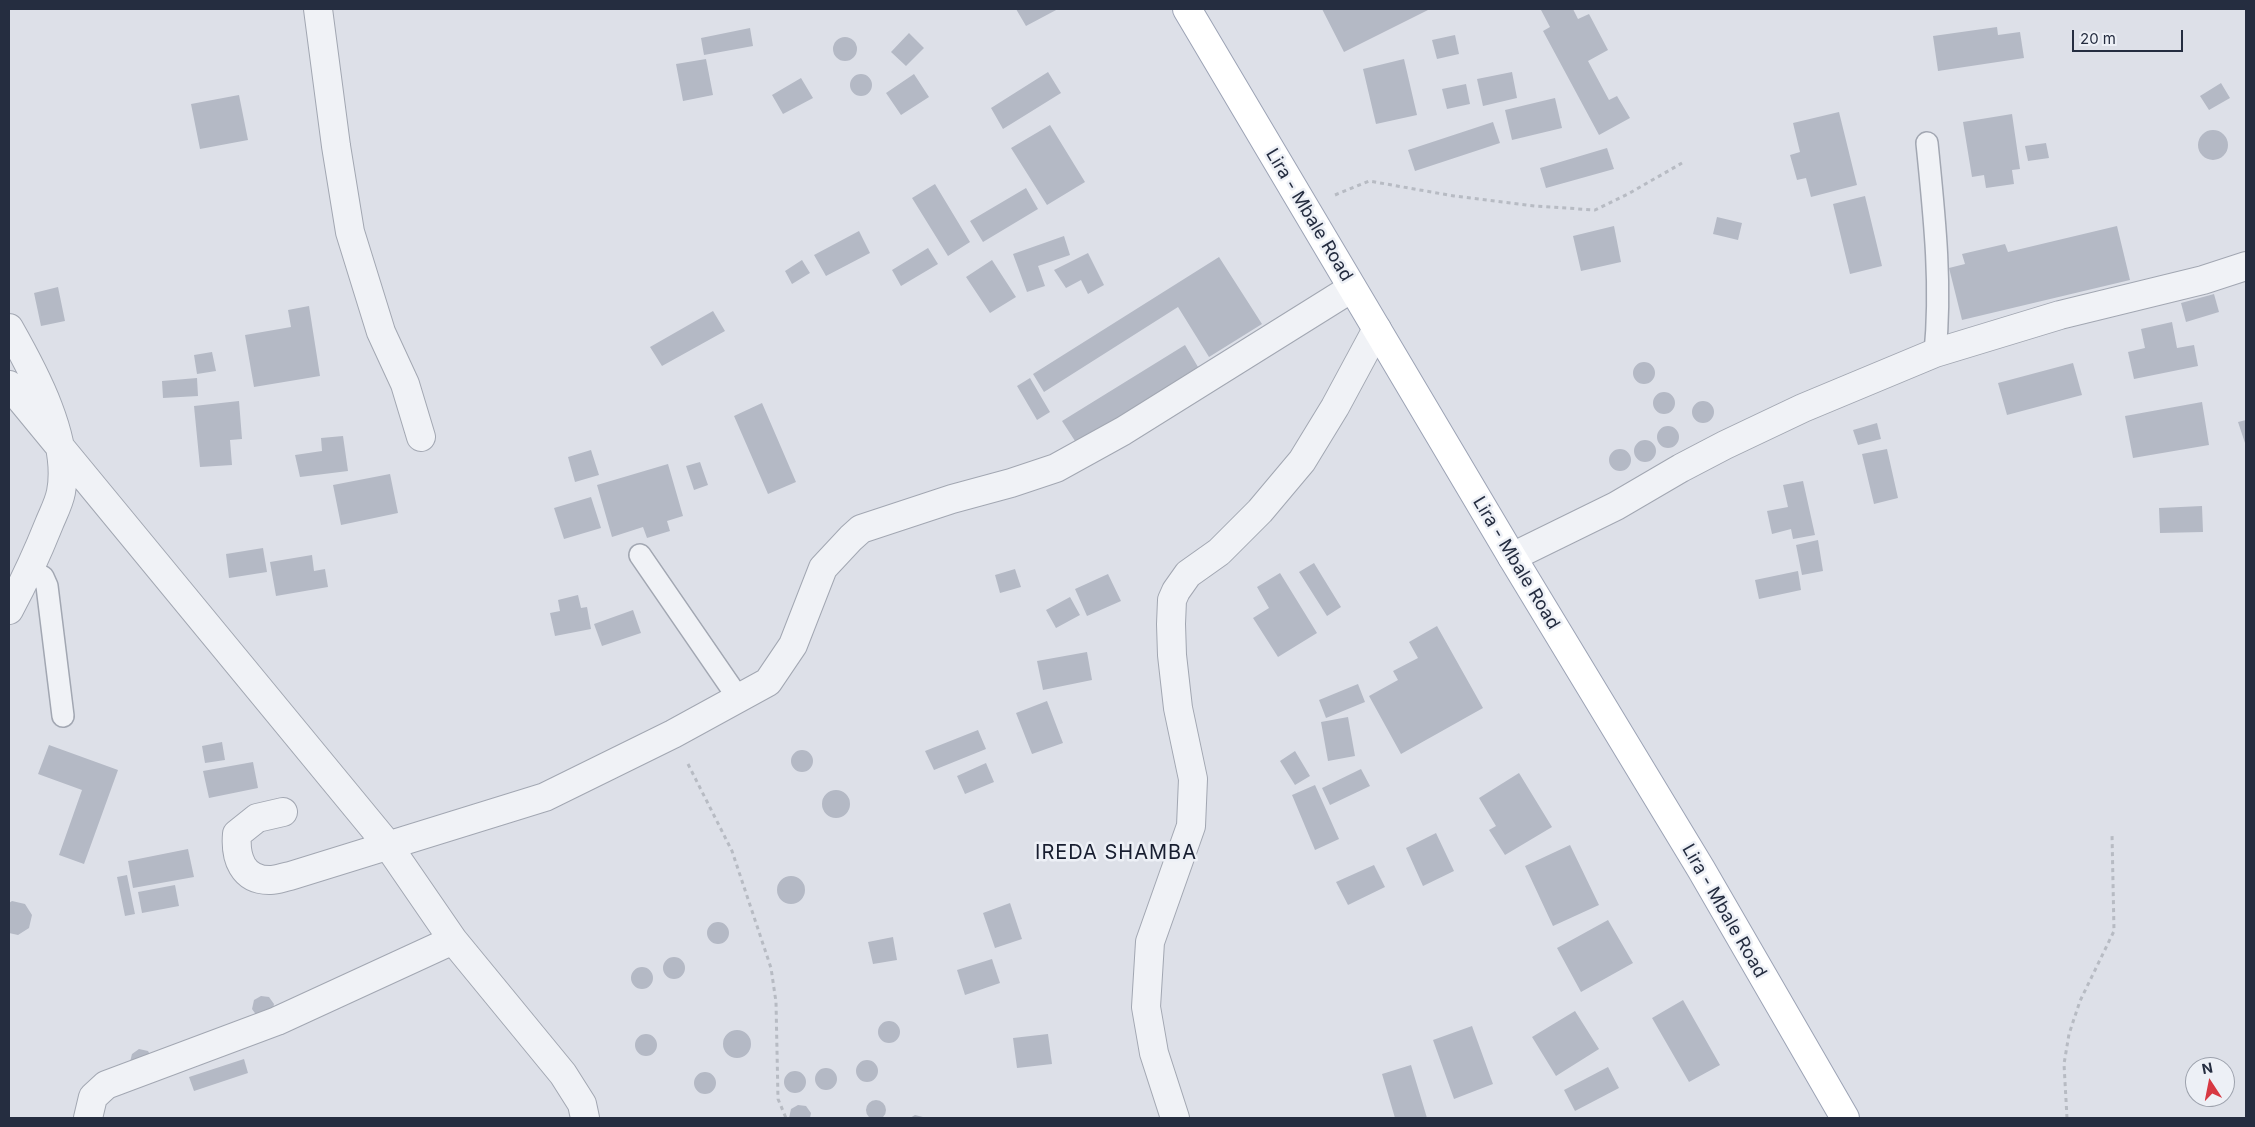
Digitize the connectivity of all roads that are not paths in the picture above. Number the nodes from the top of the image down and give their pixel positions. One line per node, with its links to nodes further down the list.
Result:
1 (318, 9): 10 (street)
2 (1187, 9): 5 (main road, Lira - Mbale Road)
3 (1927, 143): 8 (lane)
4 (2246, 266): 8 (street)
5 (1352, 288): 7 (main road, Lira - Mbale Road); 16 (street)
6 (9, 328): 11 (street)
7 (1377, 329): 13 (main road, Lira - Mbale Road); 23 (street)
8 (1935, 353): 13 (street)
9 (9, 386): 11 (street)
10 (420, 437)
11 (58, 446): 14 (street); 19 (street)
12 (640, 555): 16 (lane)
13 (1512, 557): 24 (main road, Lira - Mbale Road)
14 (31, 570): 15 (street); 17 (lane)
15 (9, 610)
16 (739, 699): 19 (street)
17 (63, 716)
18 (283, 812): 19 (street)
19 (387, 844): 20 (street)
20 (453, 940): 21 (street); 22 (street)
21 (88, 1118)
22 (585, 1118)
23 (1175, 1118)
24 (1845, 1118)

